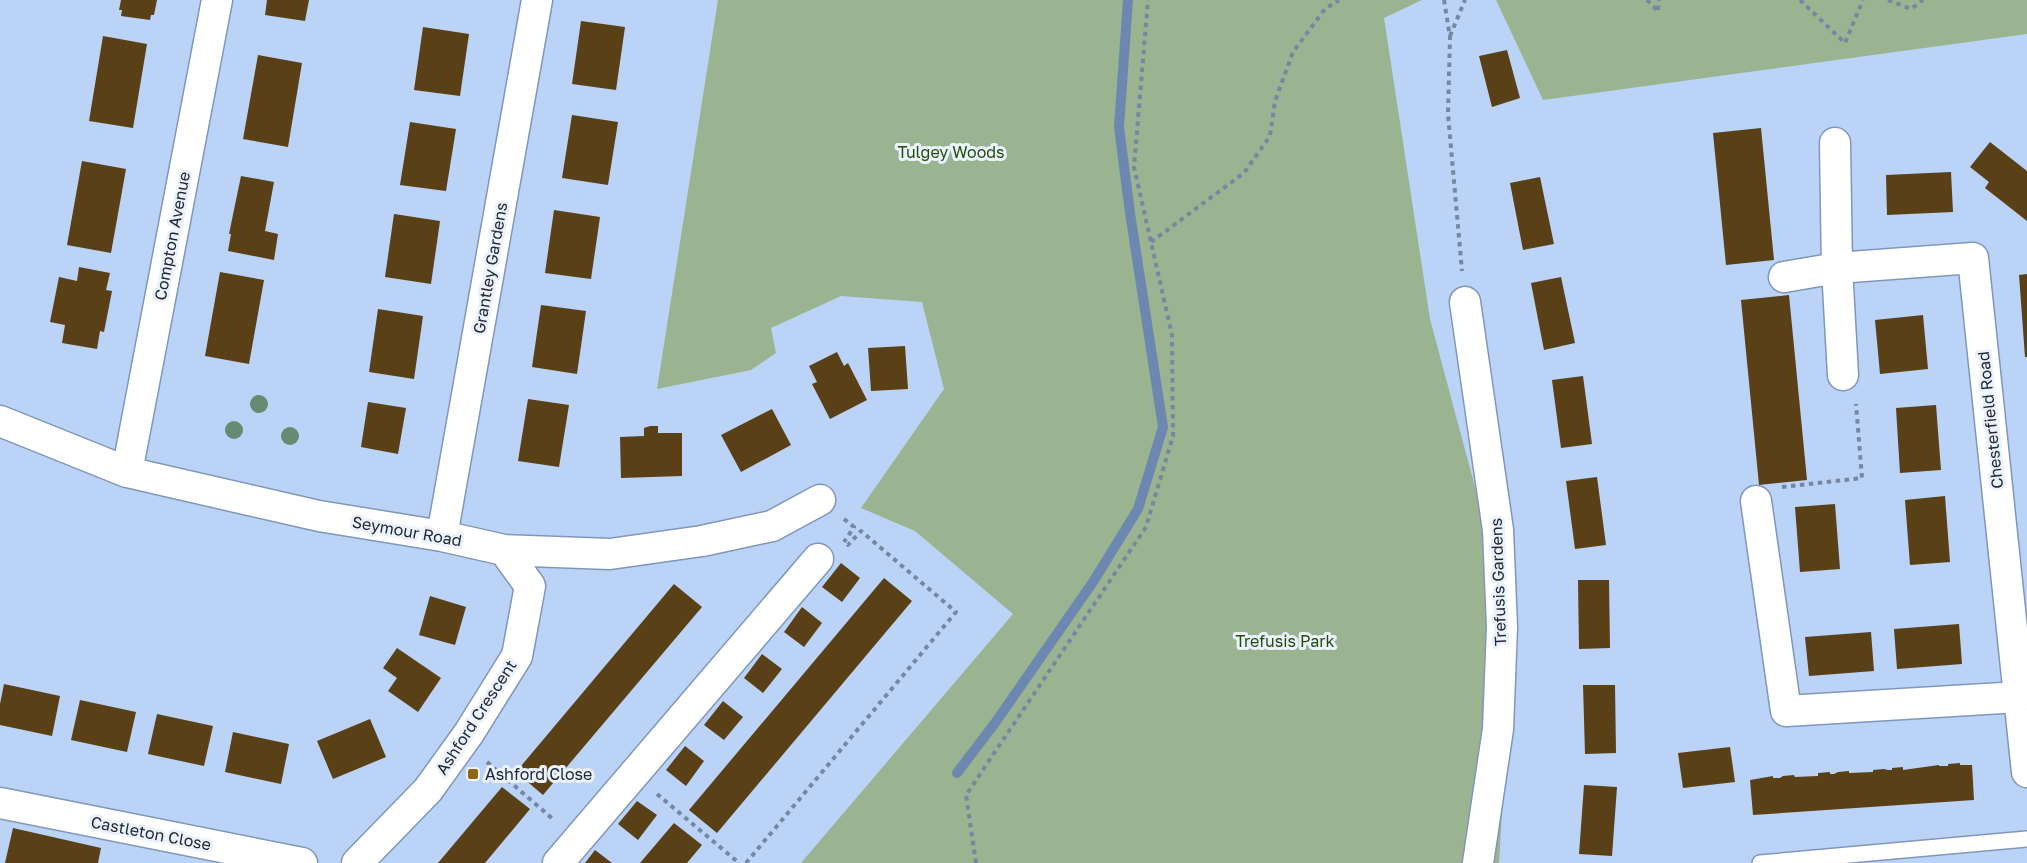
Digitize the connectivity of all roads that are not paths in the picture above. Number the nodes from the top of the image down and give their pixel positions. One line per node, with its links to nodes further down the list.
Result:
1 (217, 0): 9 (street, Compton Avenue)
2 (537, 0): 12 (street, Grantley Gardens)
3 (1835, 143): 4 (street)
4 (1837, 268): 5 (street, Chesterfield Road); 7 (street); 15 (street, Chesterfield Road)
5 (1784, 277)
6 (1465, 302): 22 (street, Trefusis Gardens)
7 (1842, 375)
8 (0, 421): 9 (street, Seymour Road)
9 (127, 472): 12 (street, Seymour Road)
10 (820, 500): 13 (street, Seymour Road)
11 (1756, 501): 15 (street)
12 (442, 536): 13 (street, Seymour Road)
13 (504, 550): 20 (street, Ashford Crescent)
14 (818, 559): 21 (street)
15 (2019, 697): 16 (street, Chesterfield Road)
16 (2027, 772)
17 (0, 803): 19 (street, Castleton Close)
18 (2027, 839): 23 (lane)
19 (302, 863)
20 (357, 863)
21 (558, 863)
22 (1478, 863)
23 (1760, 863)

